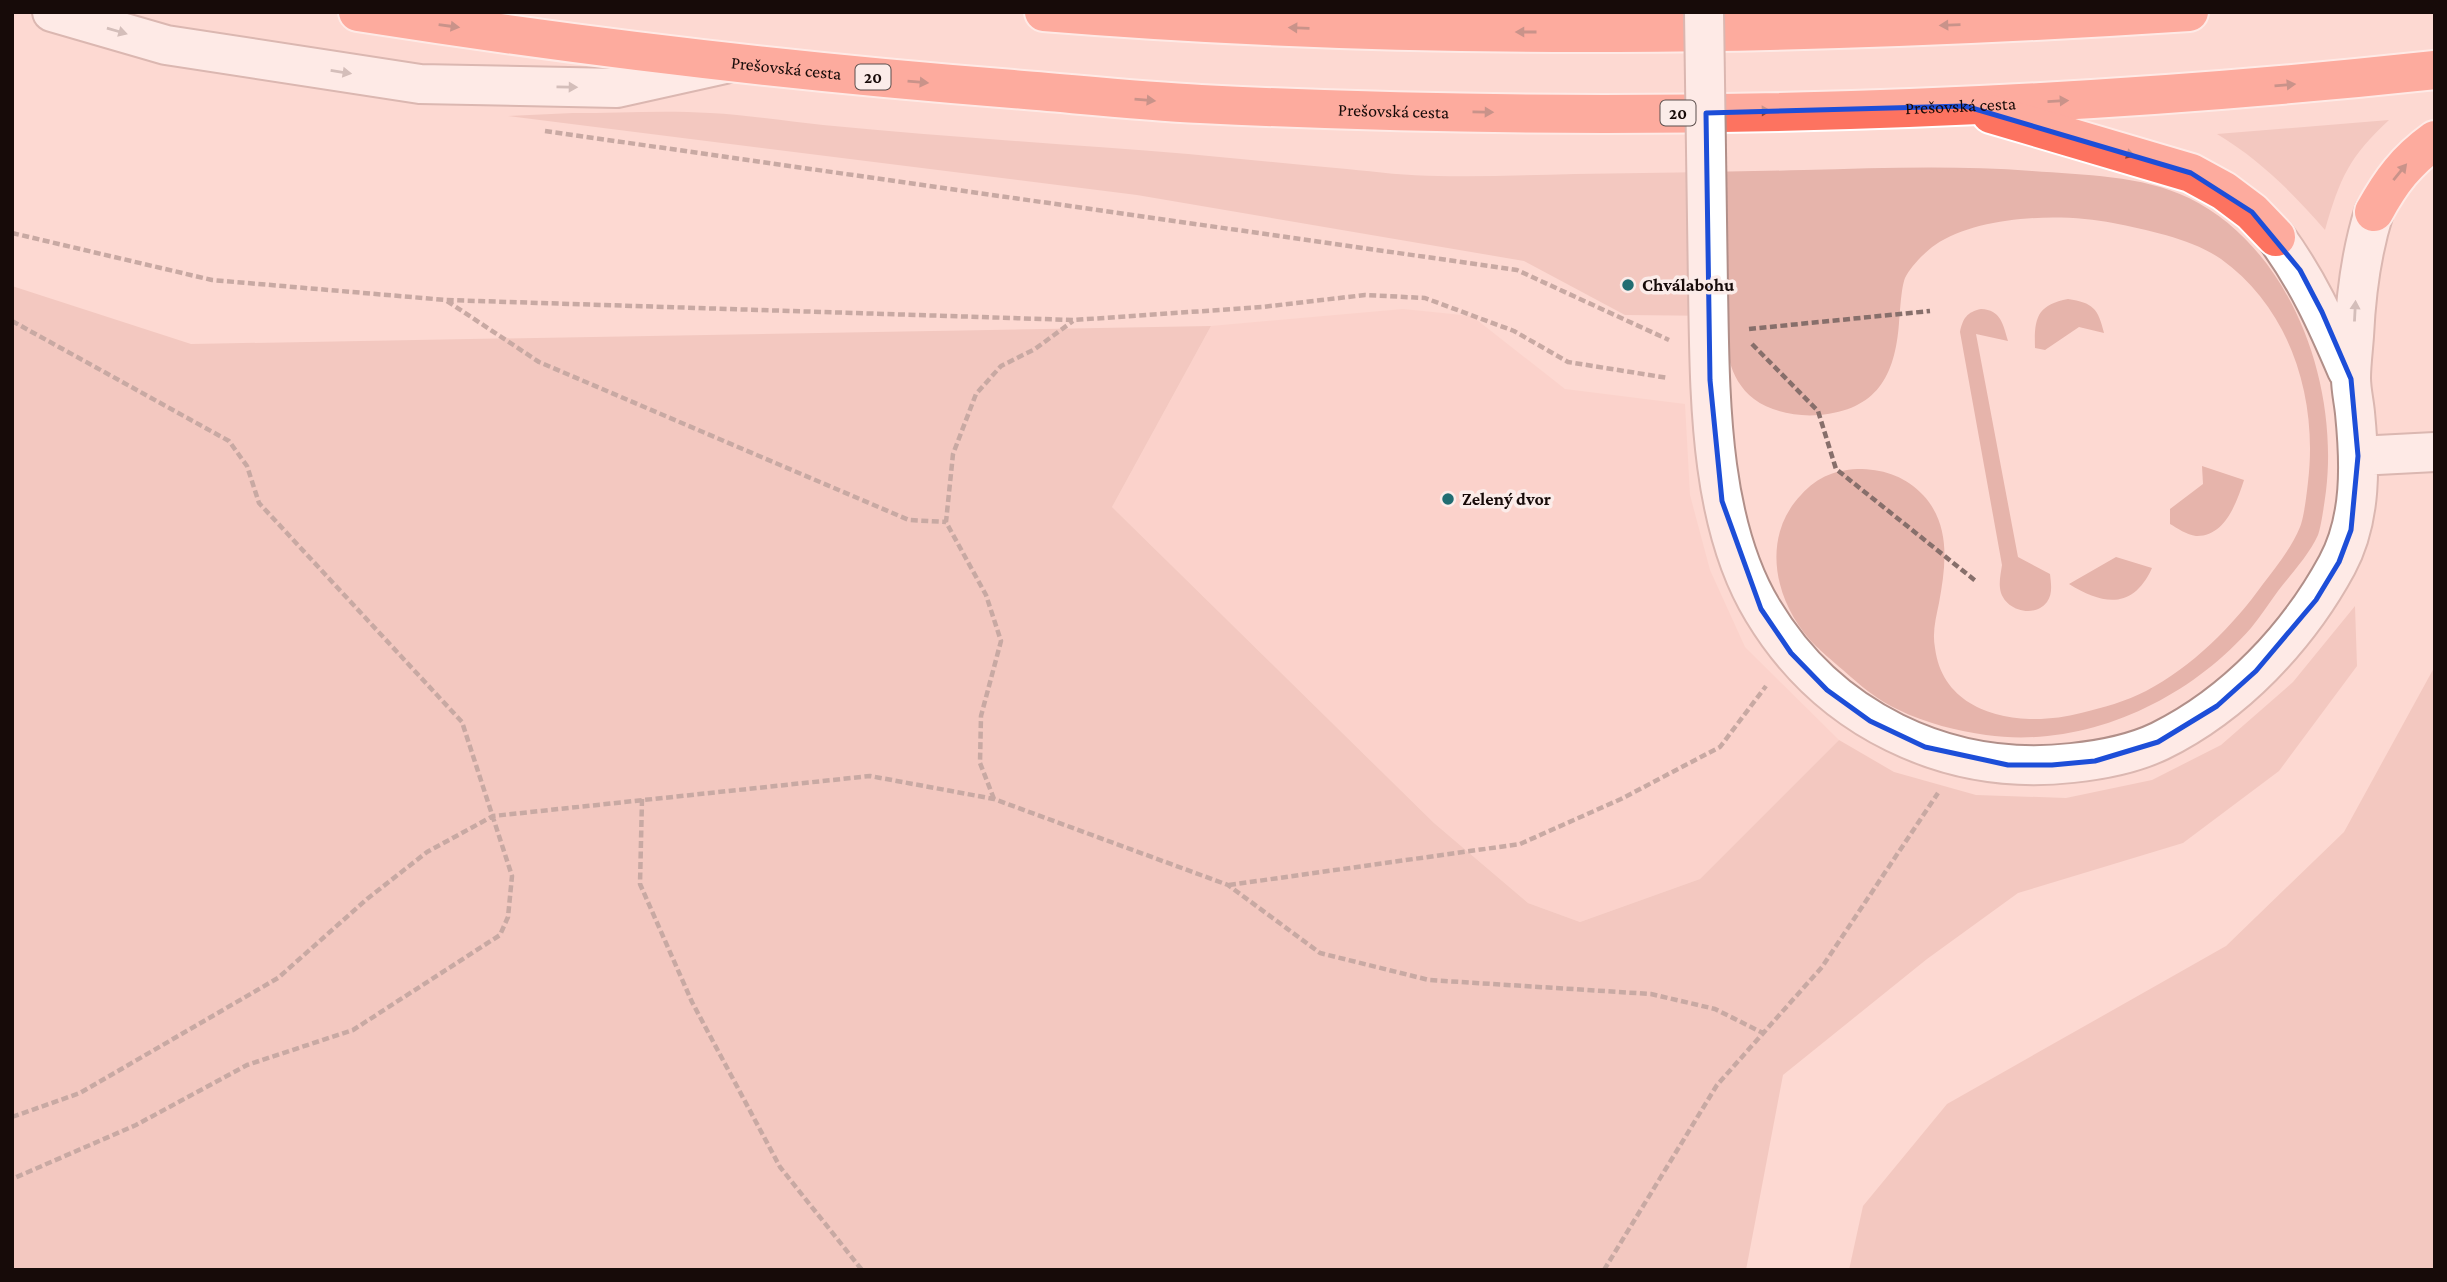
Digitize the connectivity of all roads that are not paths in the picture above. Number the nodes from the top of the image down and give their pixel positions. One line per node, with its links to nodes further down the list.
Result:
1 (52, 12): 8 (street, one-way to 8)
2 (358, 12): 8 (highway, Prešovská cesta / 20, one-way to 8)
3 (1044, 12): 7 (highway, one-way to 3)
4 (1661, 12): 7 (street)
5 (1704, 12): 16 (street, bridge)
6 (2189, 12): 7 (highway, one-way to 7)
7 (1586, 33)
8 (730, 63): 10 (highway, Prešovská cesta / 20, one-way to 10)
9 (2435, 70): 10 (highway, Prešovská cesta / 20, one-way to 9)
10 (1965, 106): 13 (highway, one-way to 13)
11 (2435, 140): 12 (highway, one-way to 11)
12 (2374, 212): 14 (street, one-way to 12)
13 (2276, 237): 14 (street)
14 (2351, 379): 16 (street)
15 (2435, 452): 16 (street)
16 (2358, 457)

